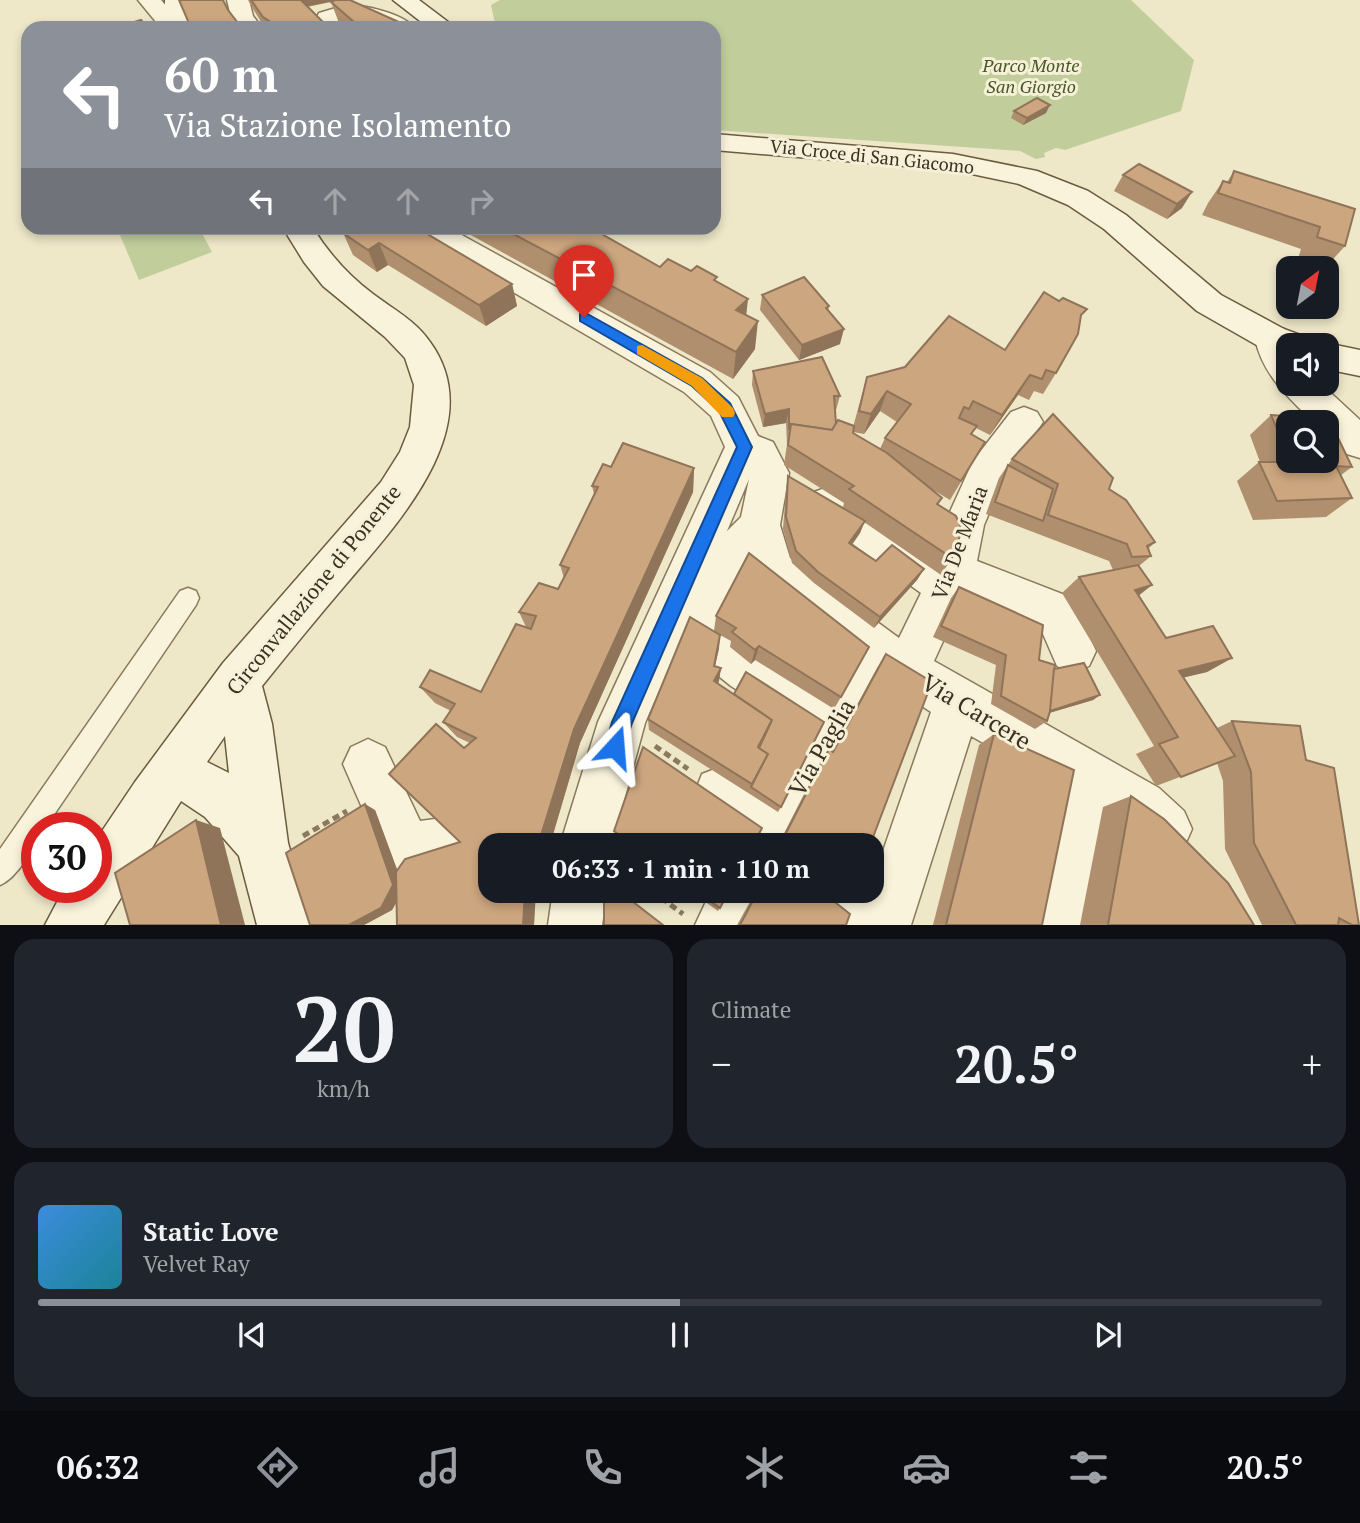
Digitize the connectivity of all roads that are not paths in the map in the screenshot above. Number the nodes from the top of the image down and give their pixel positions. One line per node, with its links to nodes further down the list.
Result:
1 (149, 0): 5 (street)
2 (176, 0): 6 (street)
3 (237, 0): 7 (street)
4 (404, 0): 10 (street)
5 (168, 21)
6 (175, 21)
7 (245, 21)
8 (326, 21): 9 (street)
9 (386, 21)
10 (434, 21)
11 (721, 143): 14 (street, Via Croce di San Giacomo)
12 (303, 235): 27 (street, Circonvallazione di Ponente)
13 (439, 235): 20 (street)
14 (1276, 339)
15 (1339, 359): 16 (street)
16 (1360, 363)
17 (1310, 396): 19 (street)
18 (1024, 422): 23 (street, Via De Maria)
19 (1360, 443)
20 (744, 447): 22 (street, Via Carcere); 34 (street)
21 (828, 504): 23 (street)
22 (760, 525): 26 (street, Via Carcere); 29 (street)
23 (949, 579): 25 (street); 26 (street, Via De Maria)
24 (188, 598): 40 (lane)
25 (1073, 651)
26 (892, 661): 28 (street, Via Carcere); 29 (street, Via Paglia)
27 (238, 681): 31 (street, Circonvallazione di Ponente); 38 (street)
28 (958, 702): 32 (street, Via Carcere); 49 (street)
29 (836, 725): 36 (street, Via Paglia)
30 (368, 764): 37 (street)
31 (171, 772): 38 (street); 45 (street, Circonvallazione di Ponente)
32 (1087, 777): 39 (street, Via Carcere); 50 (street)
33 (720, 792): 35 (street)
34 (590, 833)
35 (765, 833)
36 (774, 833)
37 (465, 841)
38 (263, 850): 46 (street)
39 (1194, 856)
40 (0, 872)
41 (578, 903): 47 (street)
42 (727, 903): 44 (street)
43 (835, 903): 48 (street)
44 (705, 921)
45 (72, 925)
46 (284, 925)
47 (575, 925)
48 (863, 925)
49 (884, 925)
50 (1056, 925)

